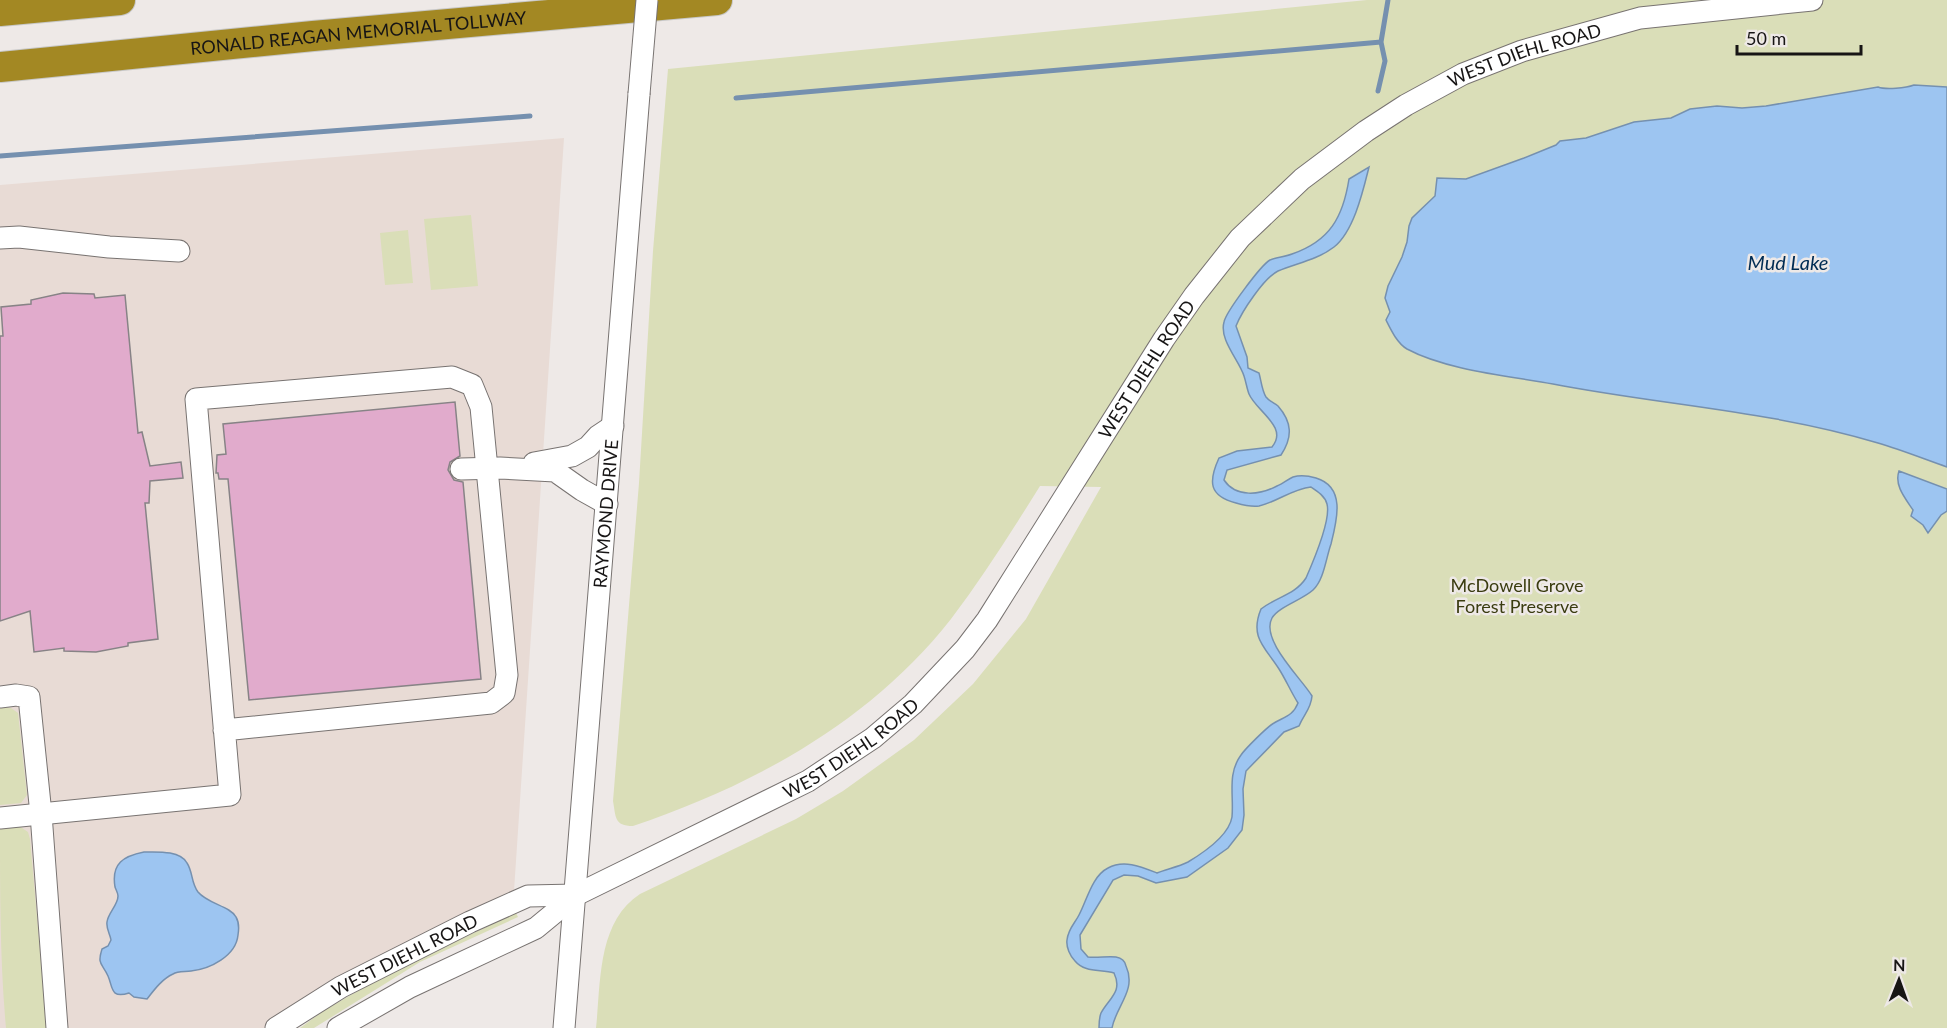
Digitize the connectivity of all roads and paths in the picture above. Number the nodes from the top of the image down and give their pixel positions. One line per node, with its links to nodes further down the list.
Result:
1 (120, 0): 5 (highway)
2 (647, 0): 9 (street, RAYMOND DRIVE, bridge)
3 (717, 0): 6 (highway, RONALD REAGAN MEMORIAL TOLLWAY)
4 (1812, 0): 17 (street, WEST DIEHL ROAD)
5 (0, 12)
6 (0, 67)
7 (0, 238): 8 (street)
8 (179, 251)
9 (613, 426): 10 (street); 12 (street, RAYMOND DRIVE)
10 (494, 468): 11 (street); 12 (street); 14 (street); 14 (street)
11 (461, 469)
12 (607, 504): 17 (street, RAYMOND DRIVE)
13 (0, 697): 15 (street)
14 (224, 730): 15 (street)
15 (41, 814): 16 (street); 18 (street)
16 (0, 818)
17 (576, 895): 19 (street, WEST DIEHL ROAD); 20 (street, WEST DIEHL ROAD); 21 (street, RAYMOND DRIVE)
18 (57, 1028)
19 (276, 1028)
20 (338, 1028)
21 (564, 1028)

